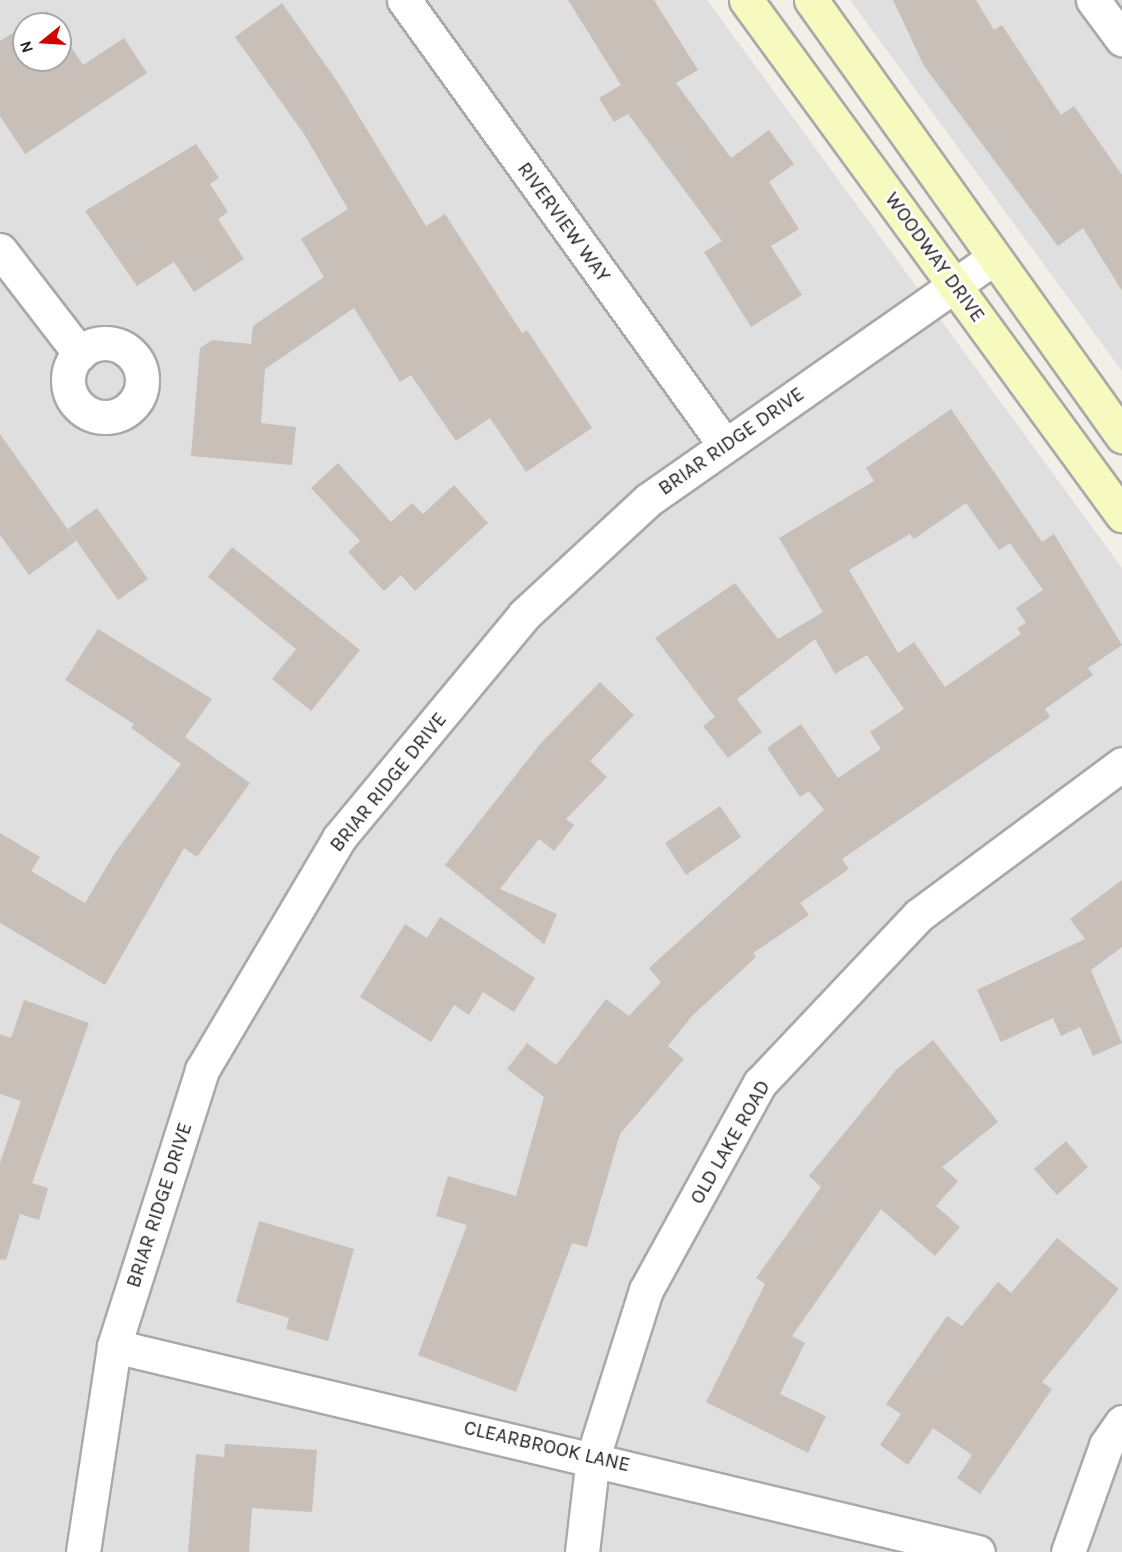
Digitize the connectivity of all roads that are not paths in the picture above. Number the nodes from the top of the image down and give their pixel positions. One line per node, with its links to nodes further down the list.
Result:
1 (404, 0): 11 (street, RIVERVIEW WAY)
2 (746, 0): 8 (main road, WOODWAY DRIVE)
3 (811, 0): 7 (main road)
4 (1093, 0): 5 (street)
5 (1122, 39)
6 (0, 250): 9 (street)
7 (993, 258): 8 (street, BRIAR RIDGE DRIVE); 10 (main road)
8 (957, 286): 11 (street, BRIAR RIDGE DRIVE); 12 (main road, WOODWAY DRIVE)
9 (80, 354)
10 (1122, 436)
11 (724, 444): 14 (street, BRIAR RIDGE DRIVE)
12 (1122, 515)
13 (1122, 764): 16 (street, OLD LAKE ROAD)
14 (114, 1346): 16 (street, CLEARBROOK LANE); 17 (street, BRIAR RIDGE DRIVE)
15 (1122, 1422): 20 (street)
16 (593, 1456): 18 (street, OLD LAKE ROAD); 19 (street, CLEARBROOK LANE)
17 (83, 1552)
18 (582, 1552)
19 (978, 1552)
20 (1068, 1552)

